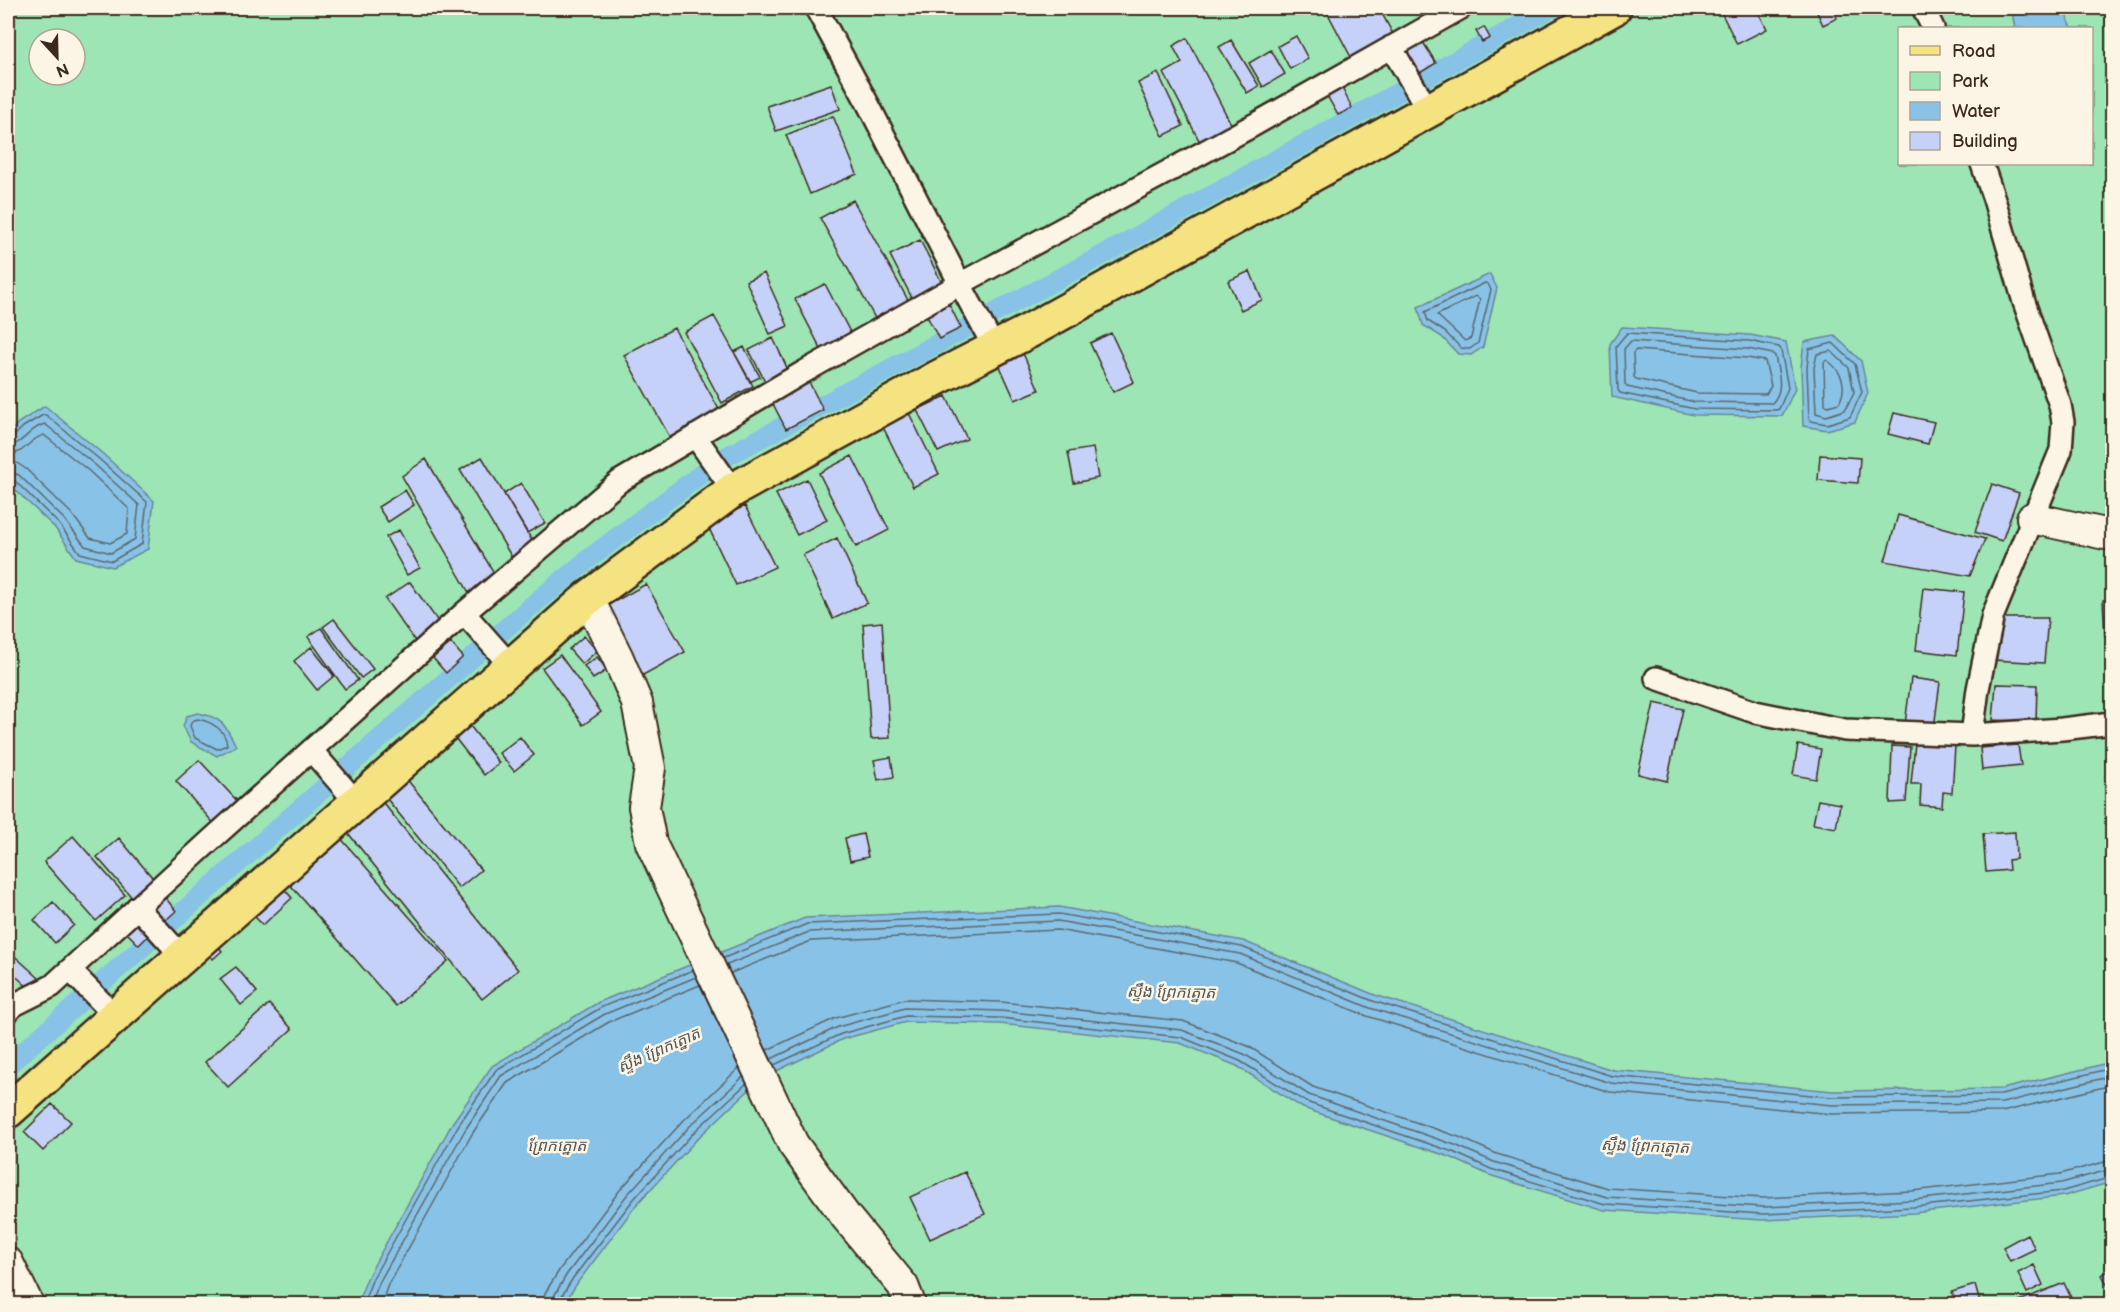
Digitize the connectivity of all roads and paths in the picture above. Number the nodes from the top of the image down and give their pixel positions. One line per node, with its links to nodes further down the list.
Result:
1 (816, 8): 9 (street)
2 (1461, 8): 6 (street)
3 (1614, 8): 7 (main road)
4 (1923, 8): 5 (street)
5 (1932, 27)
6 (1391, 47): 7 (street); 9 (street)
7 (1428, 110): 10 (main road)
8 (1982, 165): 13 (street)
9 (963, 291): 10 (street); 11 (street)
10 (988, 335): 12 (main road)
11 (699, 442): 12 (street); 16 (street)
12 (726, 481): 15 (main road)
13 (2032, 518): 14 (street); 20 (street)
14 (2105, 534)
15 (588, 598): 17 (main road); 31 (street)
16 (470, 620): 17 (street); 21 (street)
17 (504, 659): 22 (main road)
18 (1656, 678): 20 (street)
19 (2112, 723): 20 (street)
20 (1972, 735)
21 (311, 750): 22 (street); 23 (street)
22 (357, 803): 24 (main road)
23 (137, 907): 24 (street); 25 (street)
24 (182, 956): 27 (main road)
25 (69, 970): 26 (street); 27 (street)
26 (8, 1011)
27 (115, 1016): 28 (main road)
28 (8, 1111)
29 (8, 1263): 30 (street)
30 (28, 1305)
31 (910, 1305)

